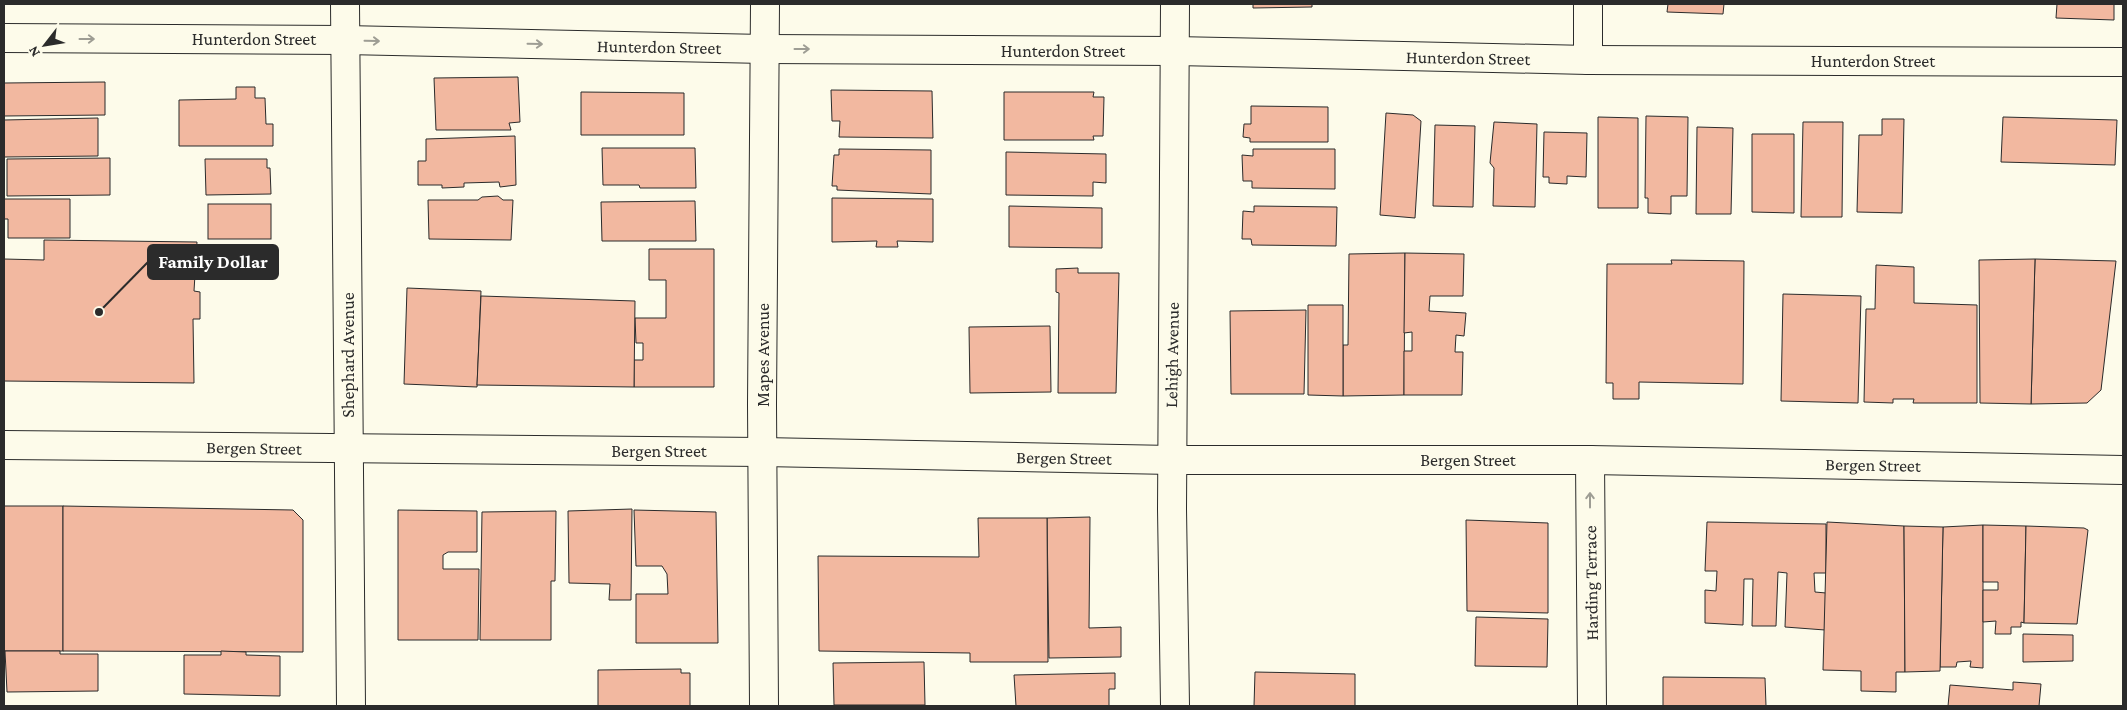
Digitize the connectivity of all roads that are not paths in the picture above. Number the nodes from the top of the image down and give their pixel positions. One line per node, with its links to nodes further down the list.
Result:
1 (345, 4): 6 (street, Shephard Avenue)
2 (765, 4): 7 (street, Mapes Avenue)
3 (1175, 4): 8 (street, Lehigh Avenue)
4 (1588, 4): 9 (street)
5 (4, 38): 6 (street, Hunterdon Street, one-way to 6)
6 (345, 40): 7 (street, Hunterdon Street, one-way to 7); 12 (street, Shephard Avenue)
7 (765, 49): 8 (street, Hunterdon Street, one-way to 8); 13 (street, Mapes Avenue)
8 (1175, 51): 9 (street, Hunterdon Street); 14 (street, Lehigh Avenue)
9 (1588, 60): 10 (street, Hunterdon Street)
10 (2123, 62)
11 (4, 445): 12 (street, Bergen Street)
12 (348, 449): 13 (street, Bergen Street); 17 (street, Shephard Avenue)
13 (763, 452): 14 (street, Bergen Street); 18 (street, Mapes Avenue)
14 (1172, 460): 15 (street, Bergen Street); 19 (street, Lehigh Avenue)
15 (1590, 460): 16 (street, Bergen Street); 20 (street, Harding Terrace, one-way to 15)
16 (2123, 470)
17 (351, 706)
18 (764, 706)
19 (1175, 706)
20 (1592, 706)

